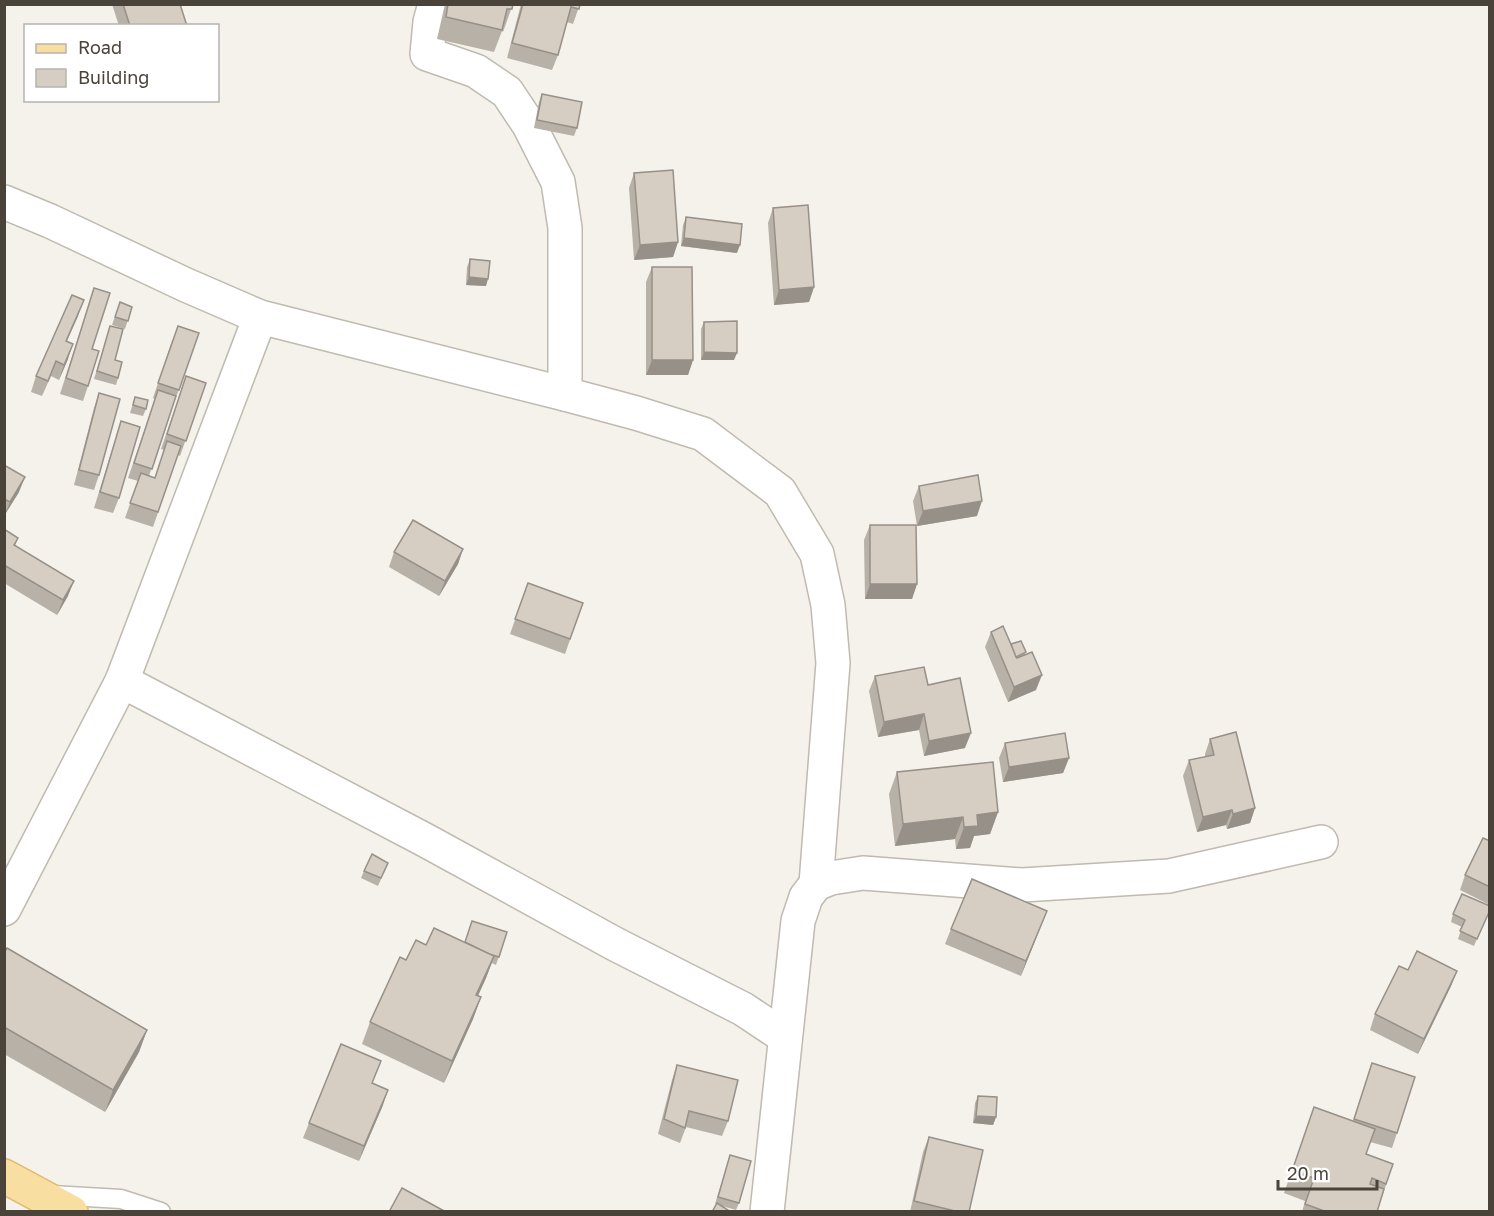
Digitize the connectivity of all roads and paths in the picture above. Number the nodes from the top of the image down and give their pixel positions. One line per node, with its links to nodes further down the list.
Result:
1 (435, 4): 4 (street)
2 (4, 202): 3 (street)
3 (260, 317): 4 (street); 5 (street)
4 (566, 394): 7 (street)
5 (122, 681): 8 (street); 10 (street)
6 (1321, 842): 7 (street)
7 (816, 884): 9 (street)
8 (4, 909)
9 (790, 990): 10 (street); 11 (street)
10 (743, 1009): 11 (street)
11 (785, 1037): 16 (street)
12 (4, 1176): 13 (main road)
13 (39, 1194): 14 (main road); 15 (lane)
14 (71, 1212)
15 (161, 1212)
16 (767, 1212)

